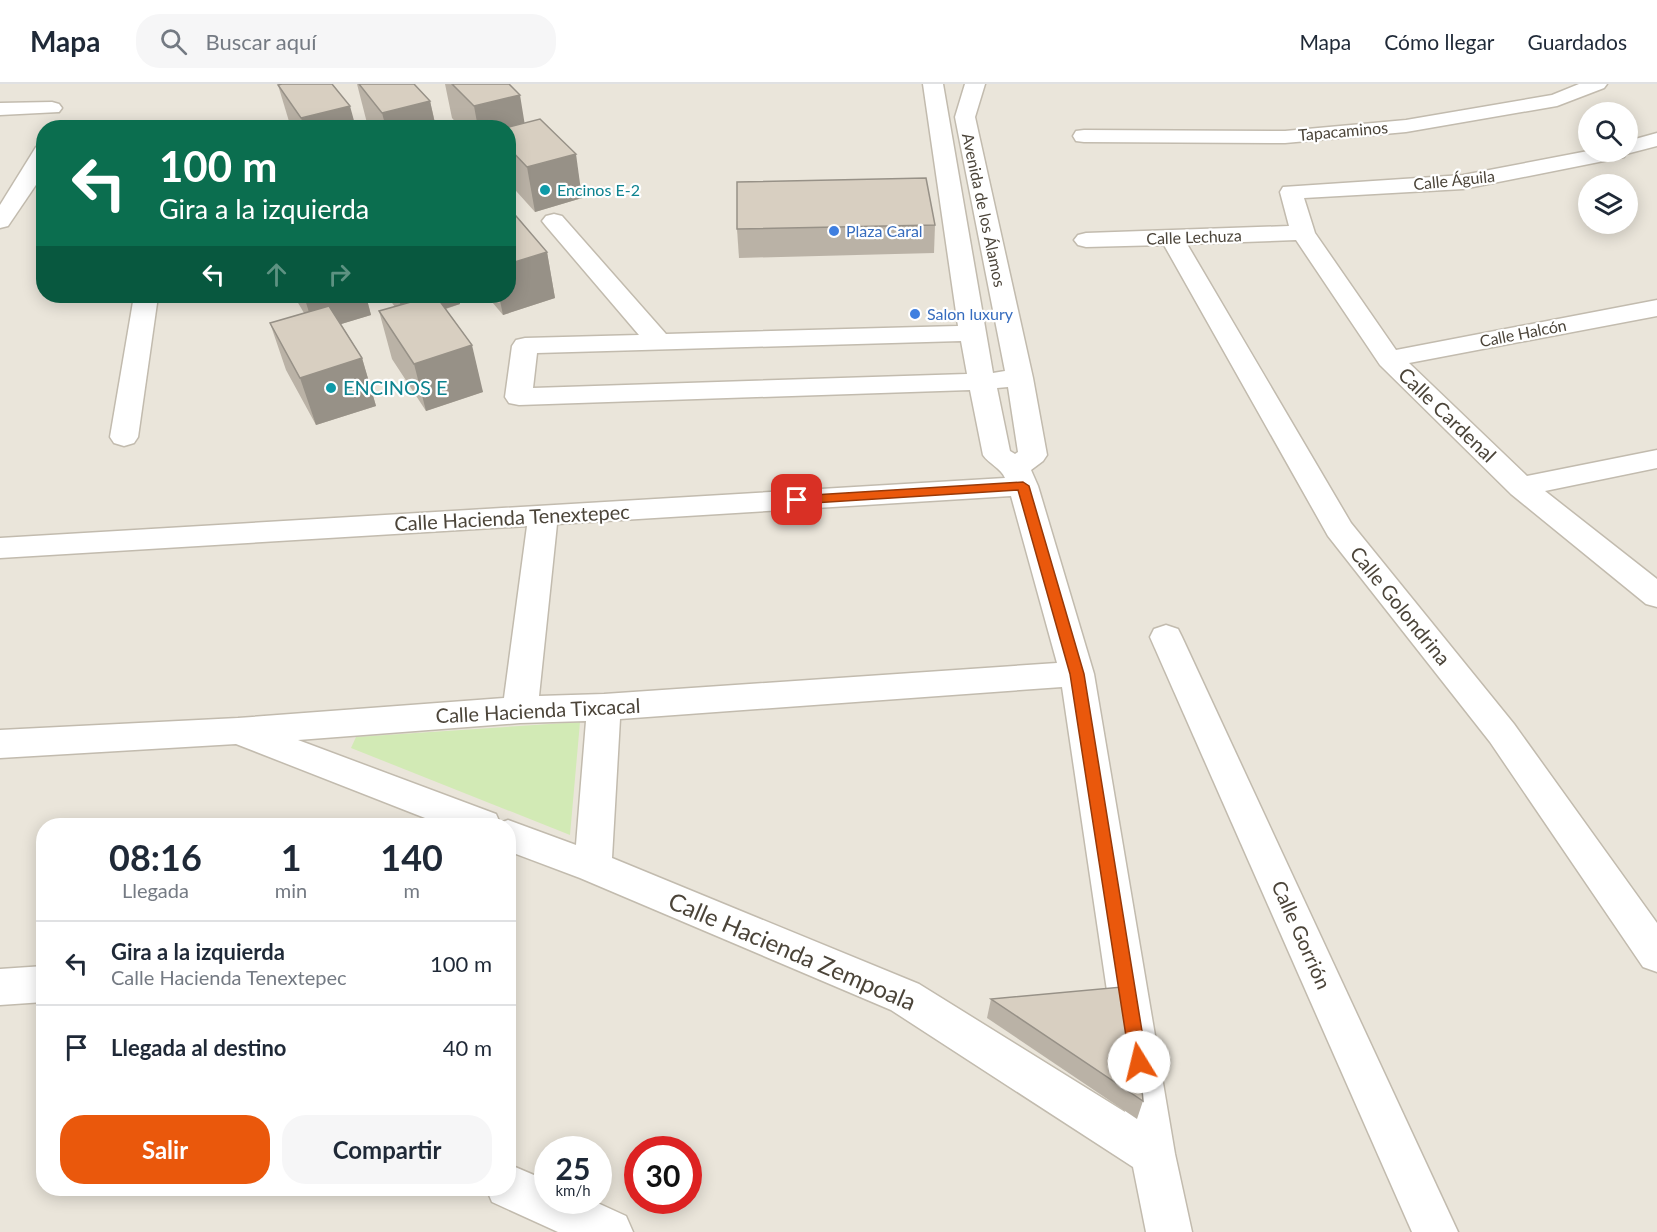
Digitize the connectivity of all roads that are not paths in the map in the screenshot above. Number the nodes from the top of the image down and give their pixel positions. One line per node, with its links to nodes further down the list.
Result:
1 (933, 84): 21 (street, Avenida de los Álamos)
2 (975, 84): 24 (street, Avenida de los Álamos)
3 (1597, 84): 6 (street, Tapacaminos)
4 (0, 109): 5 (street)
5 (52, 109)
6 (1084, 136)
7 (1657, 139): 8 (street)
8 (1638, 145)
9 (1578, 159): 13 (street, Calle Águila)
10 (36, 167): 11 (street)
11 (23, 190): 12 (street); 14 (street)
12 (0, 191)
13 (1291, 192): 16 (street, Calle Cardenal)
14 (0, 221)
15 (554, 221): 22 (street)
16 (1303, 233): 17 (street, Calle Lechuza); 23 (street, Calle Cardenal)
17 (1172, 238): 18 (street, Calle Lechuza); 42 (street, Calle Golondrina)
18 (1086, 240)
19 (145, 303): 26 (street)
20 (1657, 308): 23 (street, Calle Halcón)
21 (972, 333): 22 (street); 25 (street, Avenida de los Álamos)
22 (658, 341): 25 (street)
23 (1389, 359): 29 (street, Calle Cardenal)
24 (1020, 378): 25 (street); 28 (street, Avenida de los Álamos)
25 (981, 382): 28 (street, Avenida de los Álamos)
26 (124, 437)
27 (1657, 459): 29 (street)
28 (1019, 476): 30 (street, Calle Hacienda Tenextepec); 34 (street)
29 (1521, 487): 32 (street, Calle Cardenal)
30 (543, 516): 31 (street, Calle Hacienda Tenextepec); 36 (street)
31 (0, 548)
32 (1657, 596)
33 (1166, 638): 49 (street, Calle Gorrión)
34 (1077, 674): 35 (street, Calle Hacienda Tixcacal); 45 (street)
35 (604, 707): 36 (street, Calle Hacienda Tixcacal); 41 (street)
36 (520, 710): 37 (street, Calle Hacienda Tixcacal)
37 (238, 731): 38 (street, Calle Hacienda Tixcacal); 39 (street)
38 (0, 744)
39 (465, 818)
40 (516, 838): 41 (street, Calle Hacienda Zempoala)
41 (594, 867): 45 (street, Calle Hacienda Zempoala)
42 (1657, 955)
43 (36, 985): 44 (street)
44 (0, 987)
45 (1153, 1154): 48 (street)
46 (516, 1190): 47 (street)
47 (610, 1232)
48 (1169, 1232)
49 (1435, 1232)

